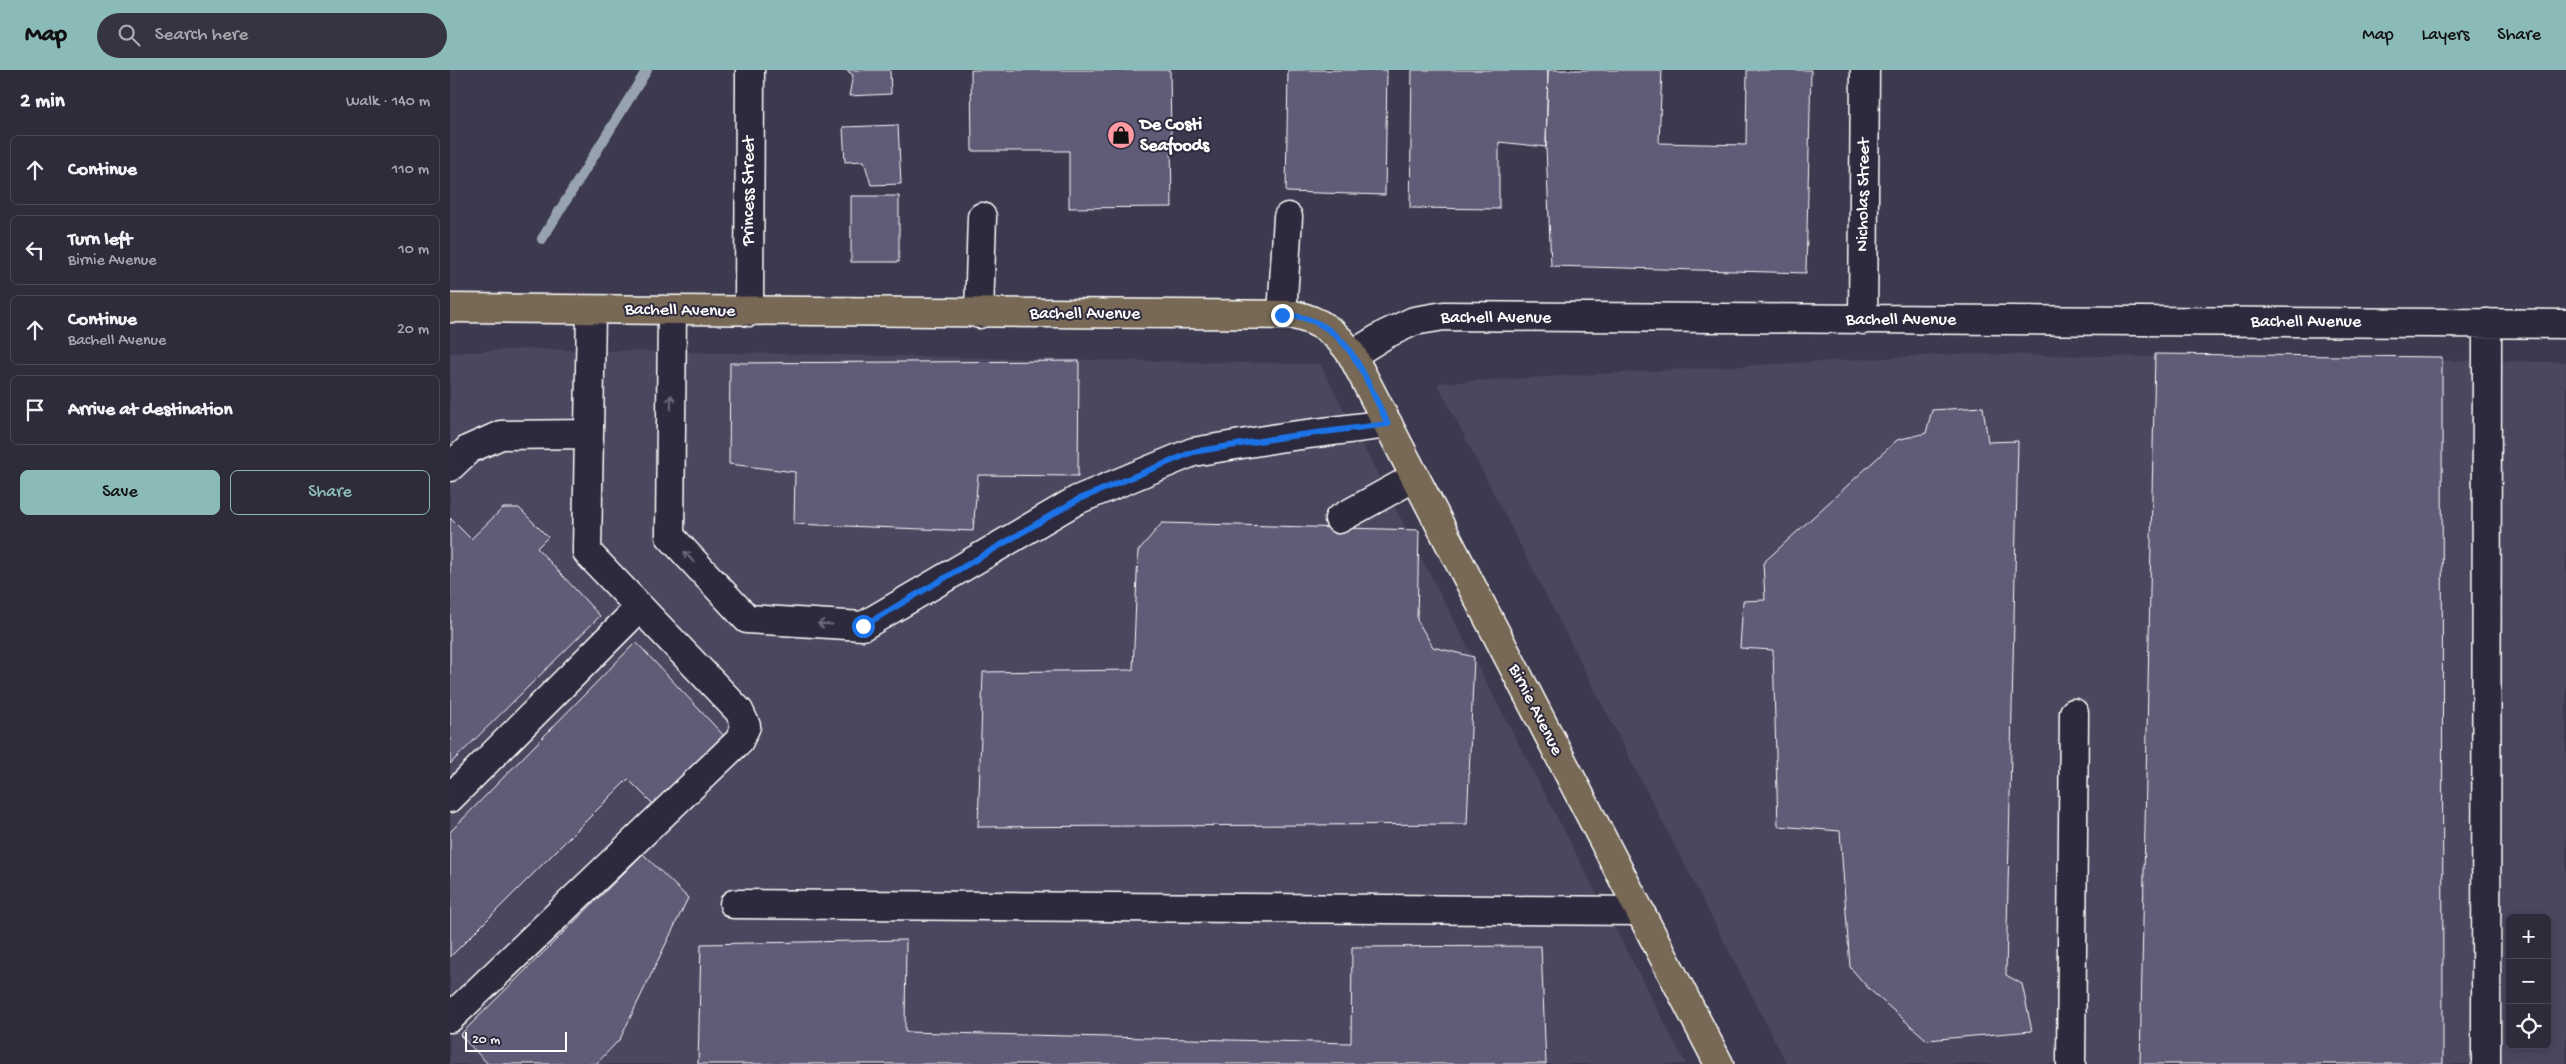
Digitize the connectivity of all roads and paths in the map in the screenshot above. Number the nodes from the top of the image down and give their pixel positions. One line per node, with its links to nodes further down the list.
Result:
1 (750, 70): 8 (street, Princess Street)
2 (1865, 70): 11 (street, Nicholas Street)
3 (982, 217): 9 (street)
4 (1288, 217): 10 (street)
5 (450, 308): 6 (main road, Bachell Avenue)
6 (591, 310): 7 (main road, Bachell Avenue); 16 (street)
7 (672, 311): 8 (main road, Bachell Avenue); 15 (street, one-way to 7)
8 (749, 312): 9 (main road, Bachell Avenue)
9 (979, 314): 10 (main road, Bachell Avenue)
10 (1282, 315): 14 (main road, Bachell Avenue)
11 (1863, 320): 12 (street, Bachell Avenue); 14 (street, Bachell Avenue)
12 (2487, 323): 13 (street, Bachell Avenue); 28 (street)
13 (2566, 324)
14 (1352, 355): 15 (main road, Birnie Avenue)
15 (1388, 424): 18 (main road, Birnie Avenue)
16 (589, 434): 17 (street); 20 (street)
17 (450, 467)
18 (1415, 477): 19 (street); 24 (main road, Birnie Avenue)
19 (1339, 519)
20 (640, 608): 22 (street); 25 (street)
21 (2074, 713): 27 (street)
22 (450, 798)
23 (734, 904): 24 (street)
24 (1640, 911): 26 (main road, Birnie Avenue)
25 (450, 1018)
26 (1719, 1064)
27 (2071, 1064)
28 (2486, 1064)

